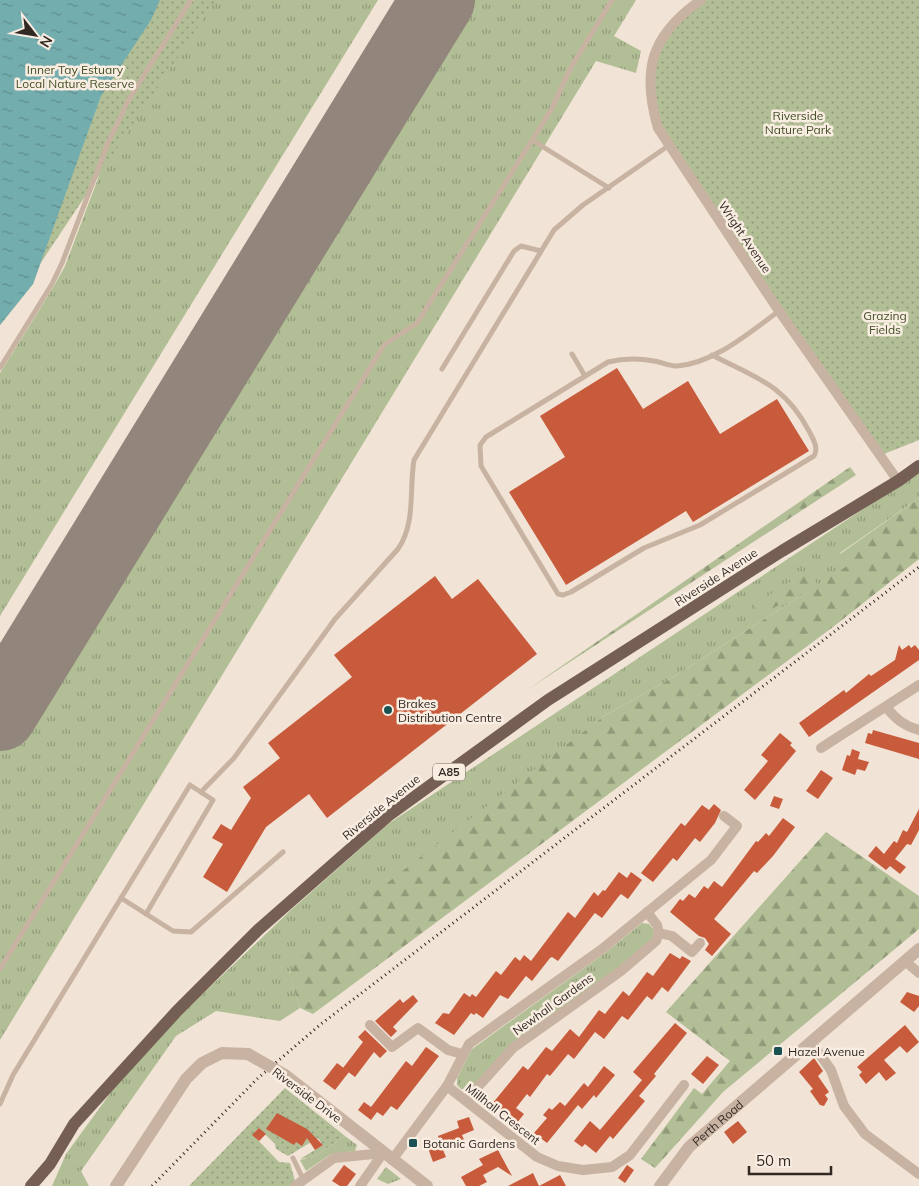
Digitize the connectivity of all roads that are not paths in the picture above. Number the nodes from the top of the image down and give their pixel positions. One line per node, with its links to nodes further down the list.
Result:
1 (191, 0): 11 (lane)
2 (612, 0): 4 (lane)
3 (701, 0): 5 (street, Wright Avenue)
4 (532, 140): 6 (lane); 30 (lane)
5 (668, 146): 6 (lane); 8 (street, Wright Avenue)
6 (609, 188): 7 (lane)
7 (541, 251): 12 (lane); 20 (lane)
8 (779, 311): 10 (lane); 15 (street, Wright Avenue)
9 (572, 354): 13 (lane)
10 (712, 355): 13 (lane); 13 (lane)
11 (0, 368)
12 (442, 369)
13 (585, 376)
14 (919, 466): 15 (main road, Riverside Avenue / A85)
15 (898, 481): 41 (main road, Riverside Avenue / A85)
16 (919, 685): 17 (street)
17 (886, 707): 18 (street); 19 (street)
18 (919, 730)
19 (821, 748)
20 (202, 792): 23 (lane); 25 (lane)
21 (724, 816): 24 (street, Newhall Gardens)
22 (283, 852): 25 (lane)
23 (121, 898): 25 (lane); 38 (lane)
24 (647, 912): 26 (street); 34 (street, Newhall Gardens)
25 (146, 914)
26 (659, 933): 27 (street); 37 (street, Newhall Gardens)
27 (700, 942)
28 (919, 950): 29 (street)
29 (905, 961): 31 (street); 33 (street, Perth Road)
30 (0, 969)
31 (919, 973)
32 (370, 1025): 34 (street)
33 (811, 1042): 42 (street); 49 (street, Perth Road)
34 (462, 1054): 36 (street, Newhall Gardens)
35 (684, 1085): 37 (street, Millhall Crescent)
36 (447, 1086): 37 (street, Millhall Crescent); 39 (street, Newhall Gardens)
37 (466, 1100)
38 (0, 1104)
39 (388, 1156): 43 (street); 46 (street, Riverside Drive, bridge); 47 (street, Newhall Gardens); 48 (street, Riverside Drive)
40 (293, 1158): 43 (lane)
41 (50, 1164): 44 (main road, Riverside Avenue / A85); 45 (main road, Riverside Avenue / A85)
42 (919, 1174)
43 (299, 1182)
44 (32, 1186)
45 (43, 1186)
46 (116, 1186)
47 (360, 1186)
48 (427, 1186)
49 (660, 1186)

